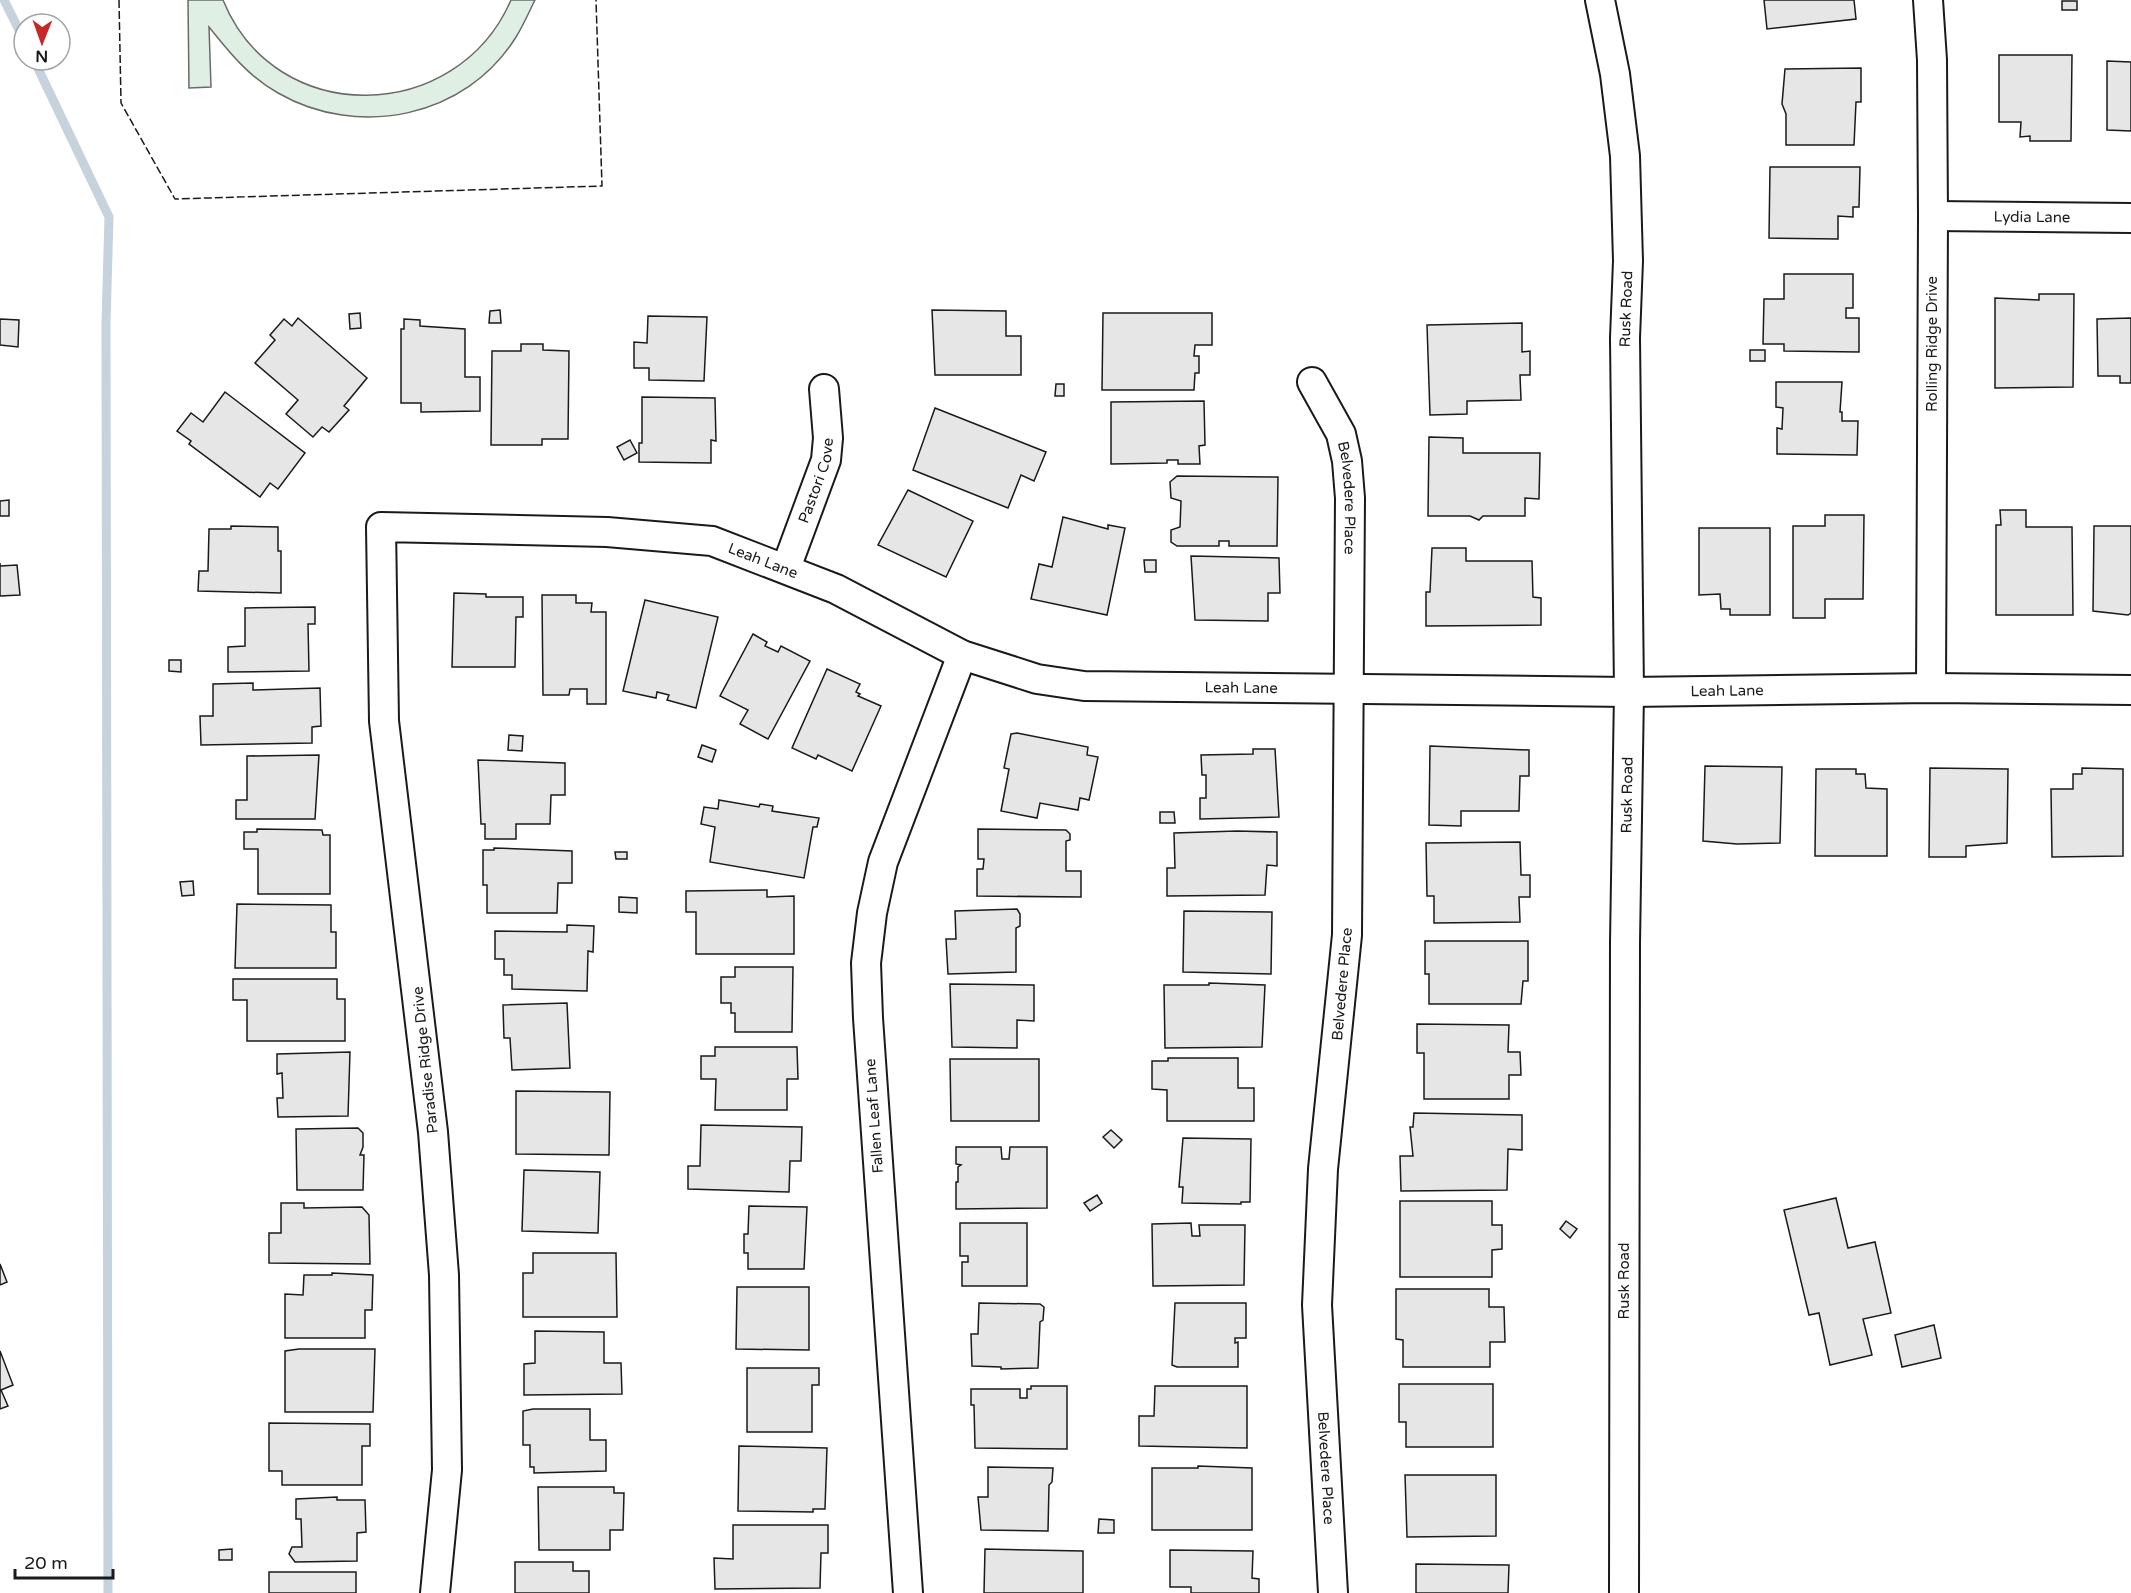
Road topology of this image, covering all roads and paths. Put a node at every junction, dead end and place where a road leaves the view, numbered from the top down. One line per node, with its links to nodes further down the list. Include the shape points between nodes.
1 (1600, 0): 13 (street, Rusk Road, via 1615,74 1625,156)
2 (1928, 0): 3 (street, Rolling Ridge Drive)
3 (1933, 216): 4 (street, Lydia Lane); 10 (street, Rolling Ridge Drive)
4 (2131, 218)
5 (1312, 382): 11 (street, Belvedere Place, via 1341,434 1347,461)
6 (824, 389): 8 (street, Pastori Cove, via 826,460)
7 (381, 527): 8 (street, Leah Lane, via 607,532 712,541); 14 (street, Paradise Ridge Drive, via 384,721 433,1132 444,1275 447,1470)
8 (786, 568): 9 (street, Leah Lane, via 836,589)
9 (962, 655): 11 (street, Leah Lane, via 1036,679 1084,686); 15 (street, Fallen Leaf Lane, via 883,862 866,963)
10 (1931, 688): 12 (street, Leah Lane); 13 (street, Leah Lane)
11 (1350, 690): 13 (street, Leah Lane); 16 (street, Belvedere Place, via 1347,935 1323,1169 1317,1305)
12 (2131, 690)
13 (1629, 692): 17 (street, Rusk Road)
14 (435, 1593)
15 (908, 1593)
16 (1333, 1593)
17 (1624, 1593)

